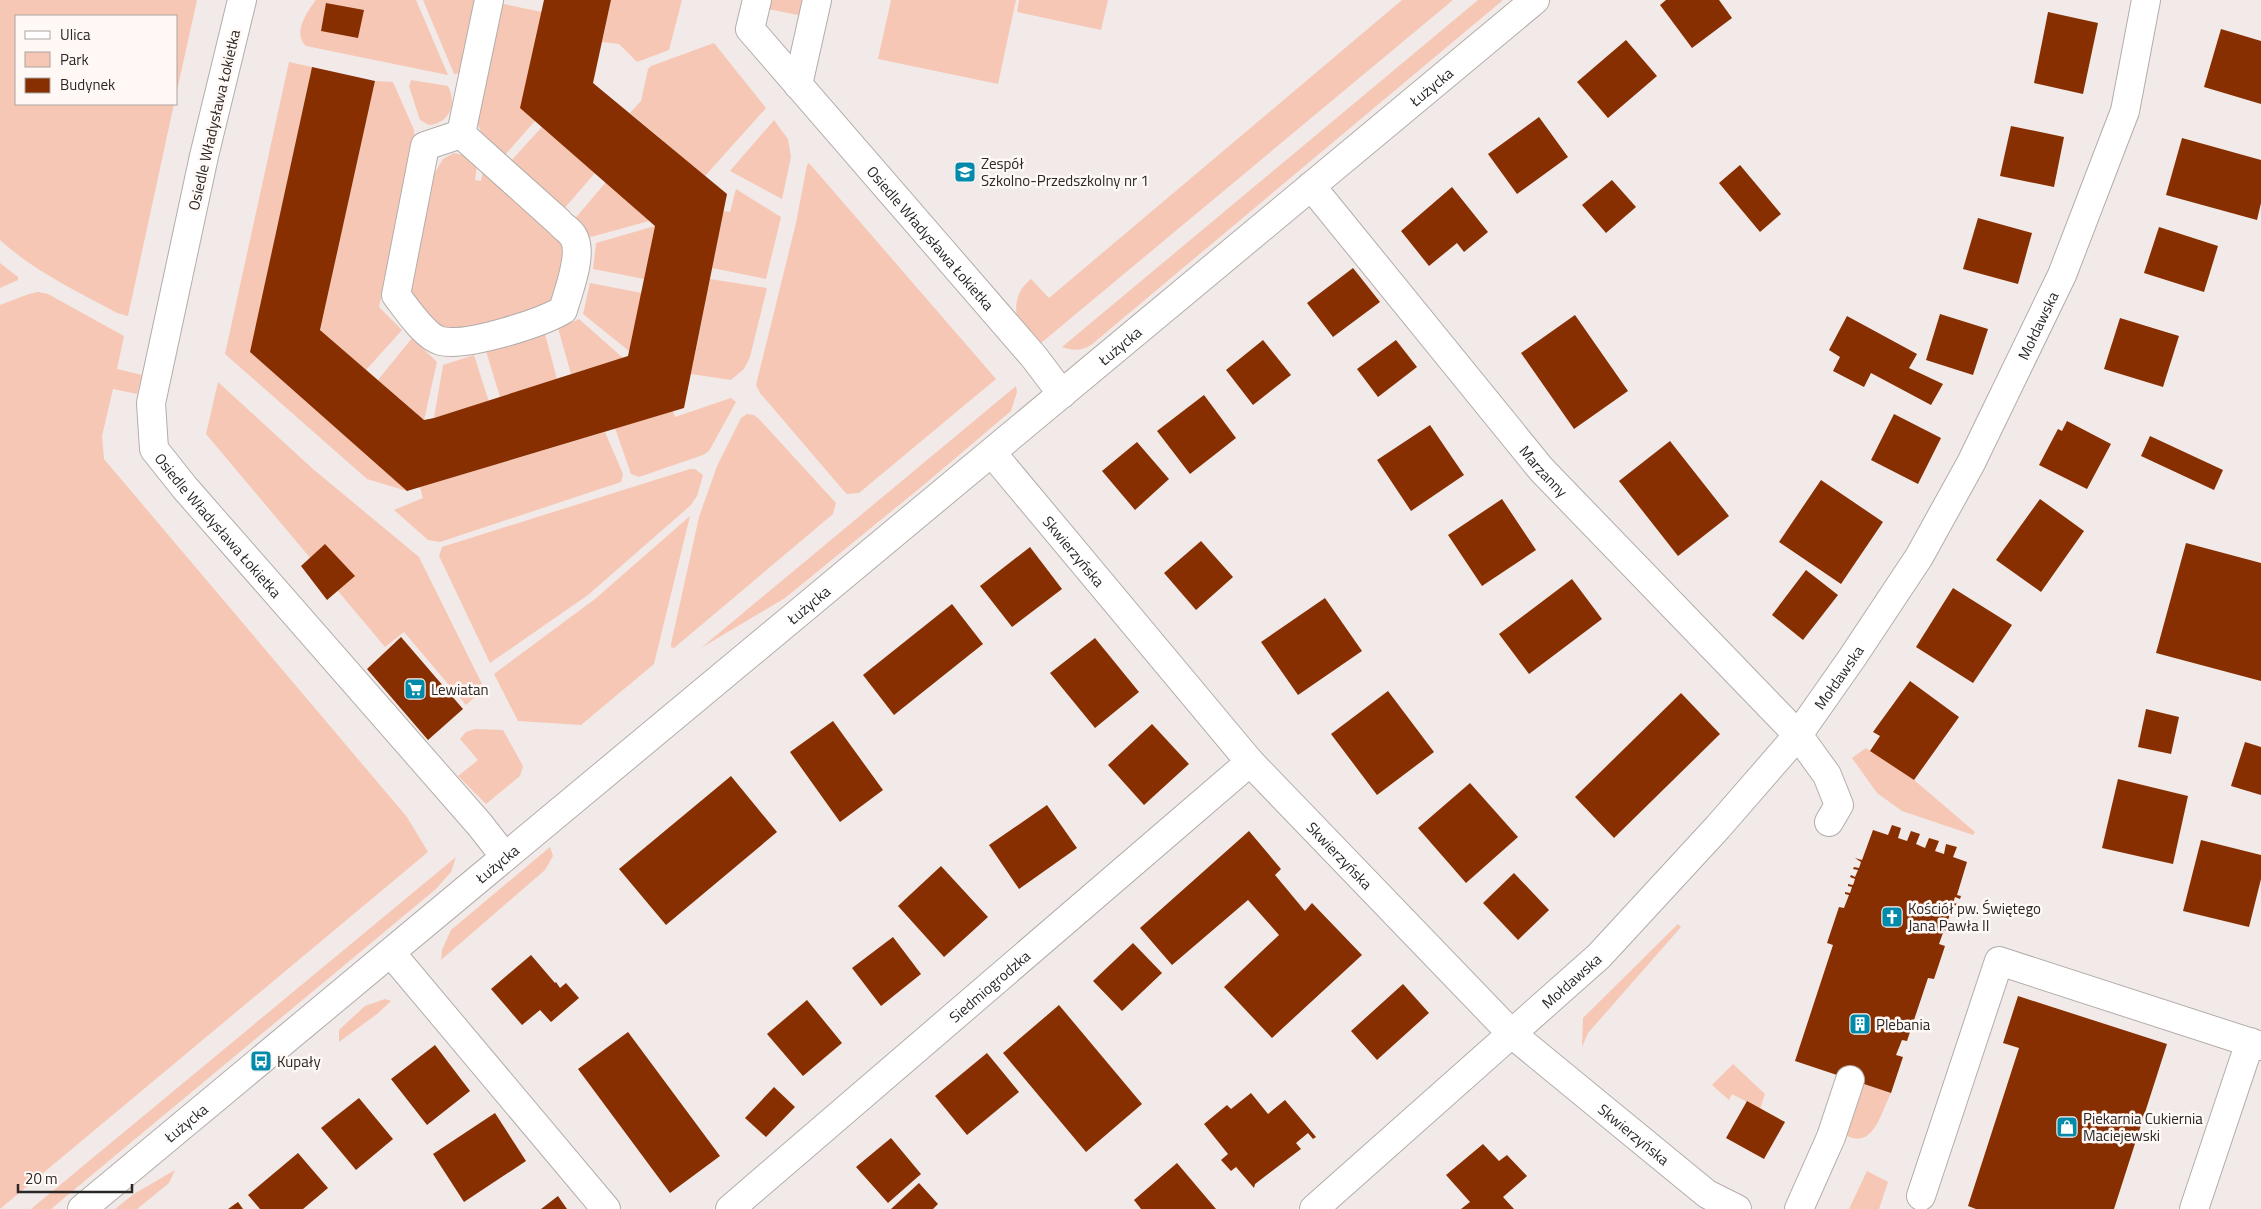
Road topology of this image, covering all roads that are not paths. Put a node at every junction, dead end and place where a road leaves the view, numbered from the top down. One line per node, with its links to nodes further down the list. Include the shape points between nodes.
1 (242, 0): 15 (street, Osiedle Władysława Łokietka, via 204,156 151,403 154,449)
2 (489, 0): 8 (street)
3 (757, 0): 7 (street, Osiedle Władysława Łokietka, via 750,29)
4 (817, 0): 7 (street)
5 (1535, 0): 9 (street, Łużycka)
6 (2146, 0): 12 (street, Mołdawska, via 2125,111 2062,275 1971,463 1919,557)
7 (798, 85): 10 (street, Osiedle Władysława Łokietka, via 1034,357)
8 (461, 134): 8 (street, via 425,146 396,295 418,324 440,341 477,339 548,318 563,310 574,274 577,250 574,237)
9 (1311, 186): 10 (street, Łużycka); 12 (street, Marzanny, via 1541,469)
10 (1062, 394): 11 (street, Łużycka)
11 (992, 453): 13 (street, Skwierzyńska); 15 (street, Łużycka)
12 (1798, 735): 14 (street, Marzanny, via 1827,775 1839,805); 17 (street, Mołdawska, via 1599,956)
13 (1250, 762): 17 (street, Skwierzyńska); 24 (street, Siedmiogrodzka)
14 (1829, 822)
15 (505, 857): 16 (street, Łużycka)
16 (391, 953): 22 (street, Łużycka); 23 (street)
17 (1512, 1034): 21 (street, Skwierzyńska); 25 (street, Mołdawska)
18 (2255, 1044): 20 (street, via 1999,961); 28 (street)
19 (1850, 1080): 27 (street, via 1832,1137)
20 (1921, 1196)
21 (1703, 1201): 26 (street, Skwierzyńska)
22 (82, 1209)
23 (606, 1209)
24 (730, 1209)
25 (1314, 1209)
26 (1737, 1209)
27 (1799, 1209)
28 (2194, 1209)

